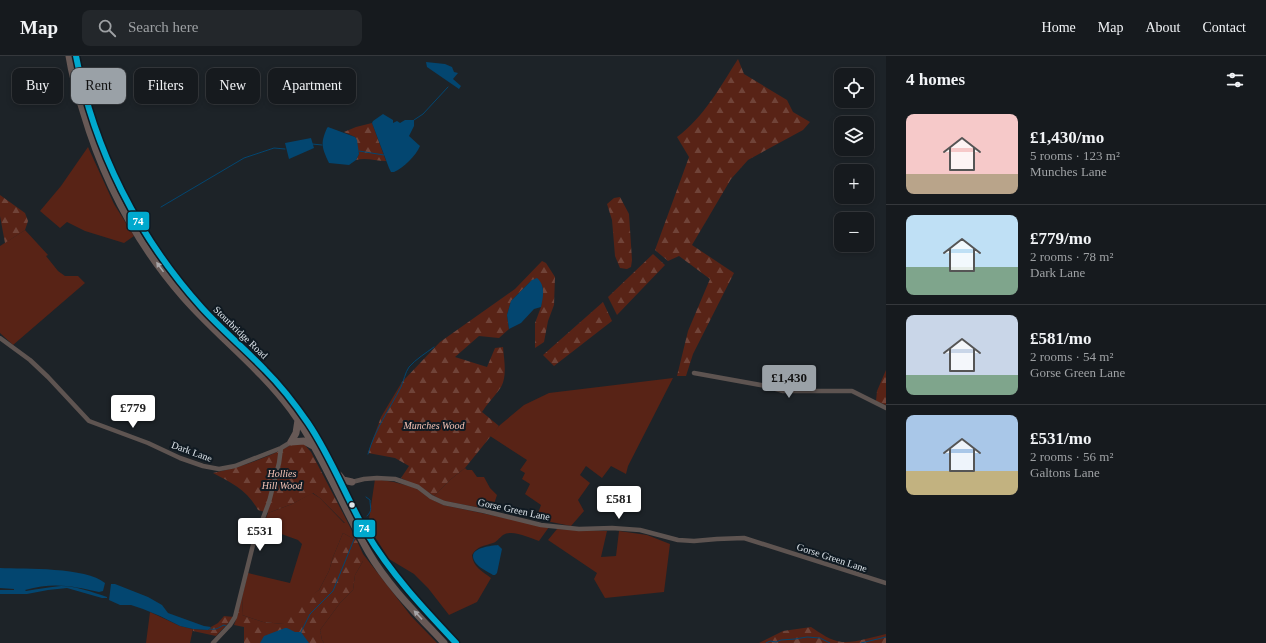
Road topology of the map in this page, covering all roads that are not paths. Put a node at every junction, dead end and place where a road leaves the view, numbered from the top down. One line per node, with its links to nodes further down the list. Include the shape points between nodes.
1 (69, 56): 6 (highway, Stourbridge Road, one-way to 1, via 277,392 183,297 162,272 137,234 102,168 78,96)
2 (76, 56): 10 (highway, Stourbridge Road, via 90,114 104,153 143,230 201,307 286,394 316,434)
3 (0, 338): 8 (street, Dark Lane, via 30,360 89,421 184,459 219,469 235,466)
4 (694, 373): 5 (street, via 783,391 852,391)
5 (886, 408)
6 (298, 420): 7 (highway, via 296,433); 9 (highway, Stourbridge Road)
7 (291, 442): 8 (street, Dark Lane); 9 (highway, via 304,441)
8 (281, 448): 14 (street, via 269,502 253,545 235,617)
9 (316, 449): 15 (highway, Stourbridge Road, one-way to 9, via 409,606 371,555)
10 (335, 471): 11 (highway, via 343,480); 12 (highway, Stourbridge Road)
11 (352, 482): 12 (highway); 13 (street, Gorse Green Lane, via 377,478 395,480 418,487 444,503 541,525 578,529 640,530 686,541 744,538)
12 (346, 496): 16 (highway, Stourbridge Road, via 388,566)
13 (886, 583)
14 (213, 643)
15 (444, 643)
16 (456, 643)

